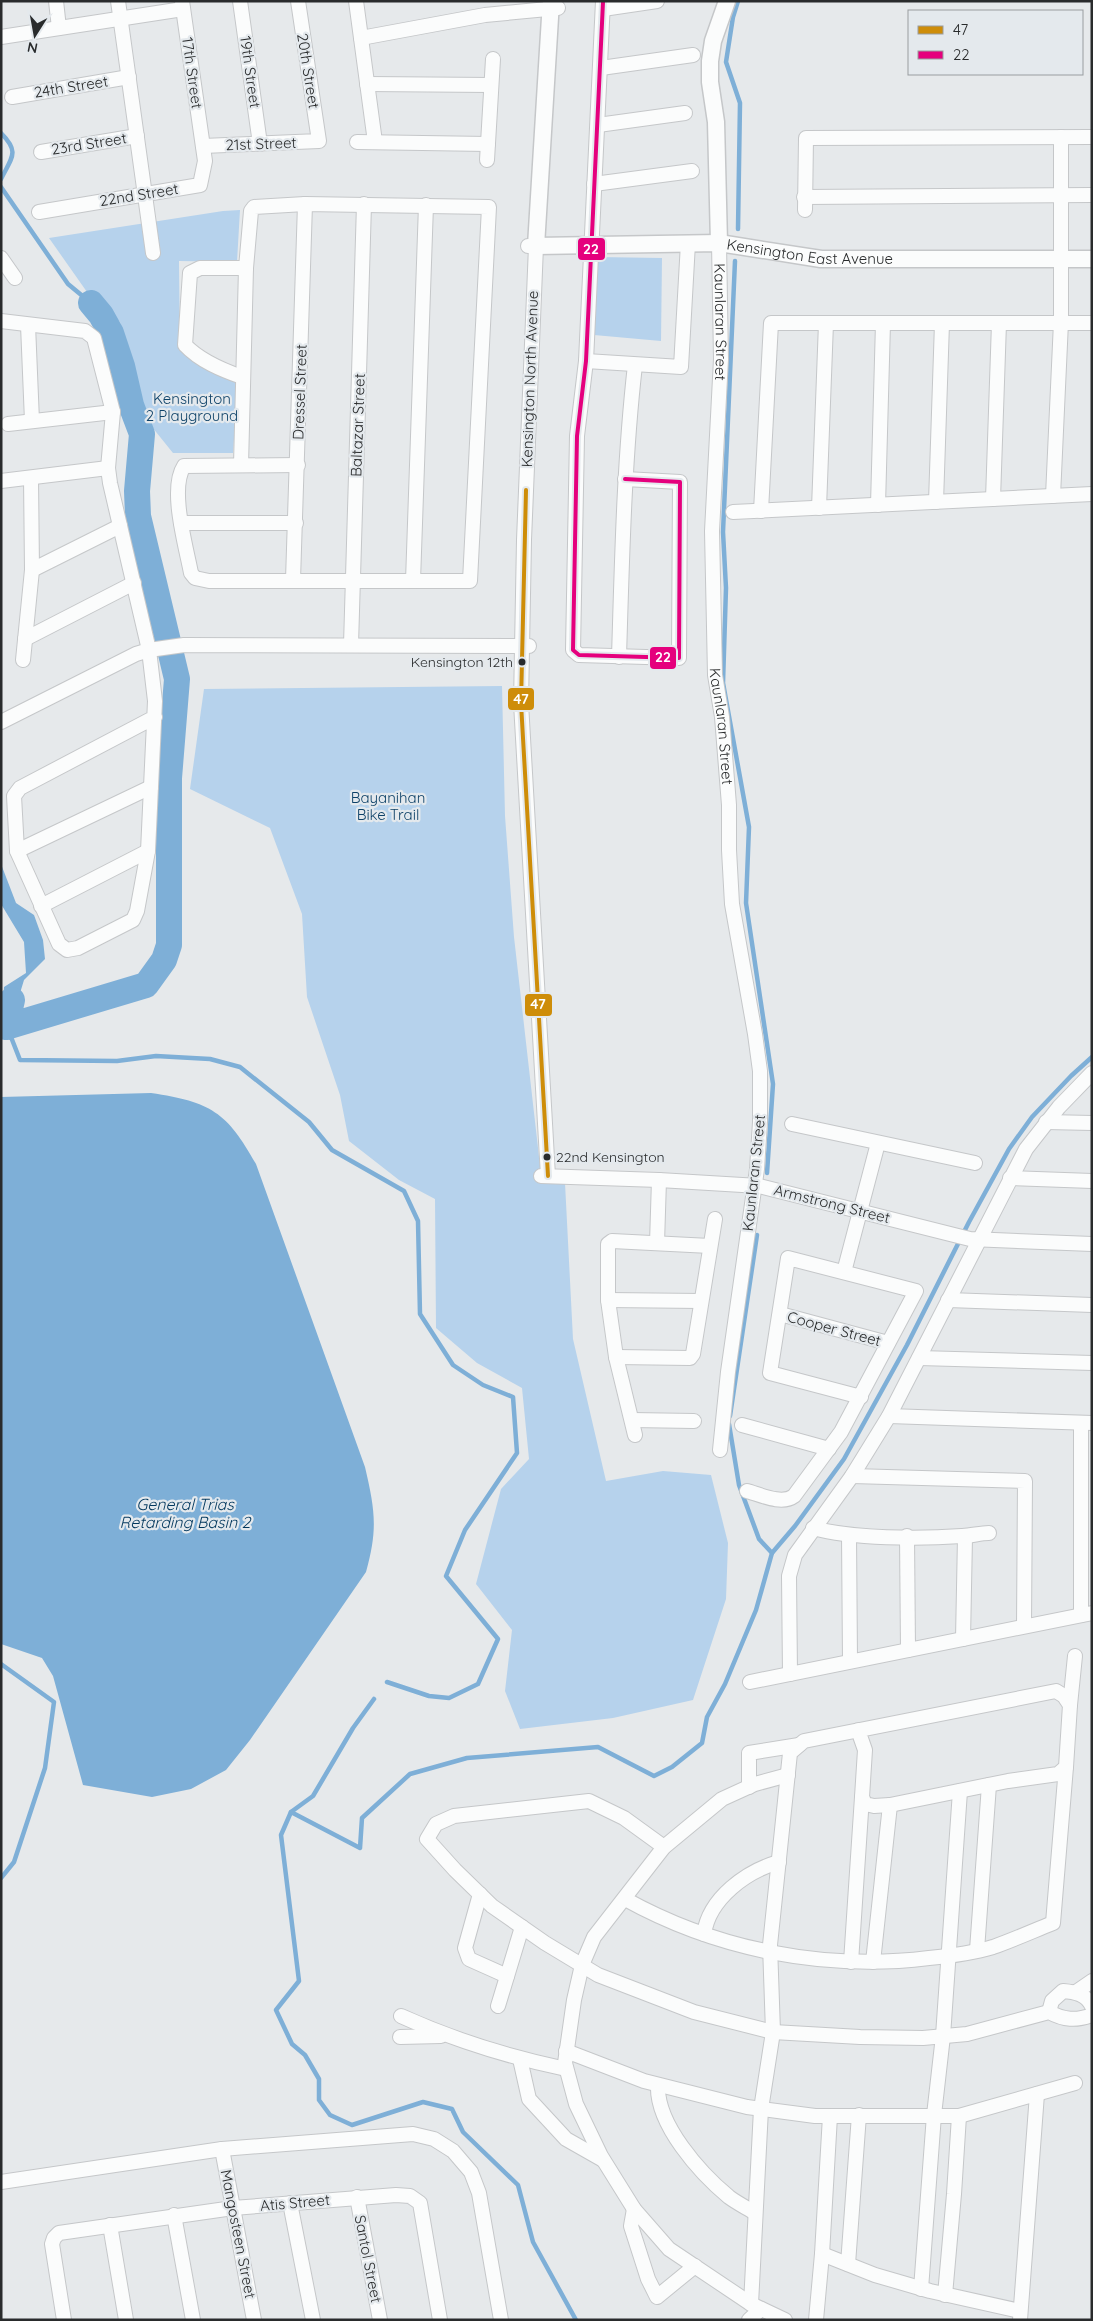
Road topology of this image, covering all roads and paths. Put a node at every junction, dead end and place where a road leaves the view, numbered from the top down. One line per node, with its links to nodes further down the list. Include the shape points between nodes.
1 (56, 1): 12 (street)
2 (118, 1): 11 (street)
3 (240, 1): 30 (street, 19th Street)
4 (298, 1): 27 (street, 20th Street)
5 (356, 1): 14 (street)
6 (657, 1): 9 (street)
7 (727, 1): 45 (street, Kaunlaran Street, via 713,41 710,82)
8 (182, 5): 11 (street); 32 (street, 17th Street)
9 (603, 5): 17 (street)
10 (553, 6): 14 (street); 46 (street, Kensington North Avenue)
11 (120, 18): 12 (street); 18 (street)
12 (59, 28): 13 (street)
13 (1, 37)
14 (361, 38): 19 (street)
15 (693, 54): 17 (street)
16 (493, 59): 20 (street)
17 (601, 68): 23 (street)
18 (129, 77): 21 (street, 24th Street); 24 (street)
19 (368, 84): 20 (street); 29 (street)
20 (491, 85): 31 (street)
21 (12, 97)
22 (685, 113): 23 (street)
23 (598, 125): 36 (street)
24 (137, 136): 33 (street, 23rd Street); 37 (street)
25 (1061, 138): 26 (street); 38 (street); 38 (street, via 806,138 805,203)
26 (1092, 138)
27 (319, 142): 30 (street, 21st Street)
28 (357, 142): 29 (street)
29 (375, 142): 31 (street)
30 (260, 144): 32 (street, 21st Street)
31 (488, 144): 34 (street)
32 (203, 146): 37 (street, 22nd Street, via 205,161 200,185)
33 (41, 152)
34 (486, 160)
35 (692, 171): 36 (street)
36 (594, 184): 47 (street)
37 (145, 193): 43 (street, 22nd Street); 48 (street)
38 (1061, 195): 39 (street); 50 (street)
39 (1092, 195)
40 (305, 204): 41 (street); 52 (street, via 254,207 251,210); 69 (street, Dressel Street)
41 (364, 204): 42 (street); 87 (street, Baltazar Street)
42 (426, 205): 88 (street); 88 (street, via 490,207 470,582)
43 (39, 212)
44 (688, 244): 45 (street, Kensington East Avenue); 47 (street, Kensington East Avenue); 63 (street, via 681,367)
45 (731, 244): 50 (street, Kensington East Avenue, via 821,259); 112 (street, Kaunlaran Street, via 712,531 715,674 729,797 734,920 760,1071 760,1122)
46 (532, 246): 47 (street, Kensington East Avenue); 92 (street, Kensington North Avenue)
47 (591, 246): 62 (street)
48 (153, 253)
49 (1, 258): 53 (street)
50 (1060, 259): 51 (street, Kensington East Avenue); 55 (street)
51 (1092, 259)
52 (246, 268): 64 (street); 64 (street, via 200,268 190,273 185,345 193,354)
53 (15, 278)
54 (1, 321): 61 (street)
55 (1061, 322): 56 (street); 60 (street); 75 (street)
56 (1092, 322)
57 (826, 323): 58 (street); 79 (street); 80 (street, via 771,323)
58 (883, 323): 59 (street); 78 (street)
59 (942, 323): 60 (street); 77 (street)
60 (999, 323): 76 (street)
61 (28, 324): 65 (street, via 91,334); 66 (street)
62 (586, 361): 63 (street); 94 (street, via 577,436 573,650 579,655)
63 (636, 366): 72 (street)
64 (242, 377): 68 (street)
65 (113, 412): 66 (street); 70 (street)
66 (32, 421): 67 (street)
67 (8, 424)
68 (241, 465): 69 (street); 82 (street, via 184,466 180,473 178,505)
69 (298, 465): 83 (street, Dressel Street)
70 (108, 468): 71 (street); 84 (street)
71 (31, 478): 73 (street); 85 (street)
72 (625, 478): 94 (street); 94 (street, via 680,482 679,658)
73 (1, 481)
74 (1092, 494): 75 (street)
75 (1053, 496): 76 (street)
76 (993, 499): 77 (street)
77 (936, 502): 78 (street)
78 (878, 505): 79 (street)
79 (820, 508): 80 (street)
80 (761, 511): 81 (street)
81 (733, 512)
82 (181, 523): 83 (street); 86 (street, via 191,573 195,578 209,581)
83 (296, 523): 86 (street, Dressel Street)
84 (120, 526): 85 (street); 89 (street)
85 (32, 570): 90 (street)
86 (293, 580): 87 (street)
87 (353, 581): 88 (street); 91 (street, Baltazar Street)
88 (413, 581)
89 (134, 583): 90 (street); 93 (street)
90 (25, 639): 95 (street)
91 (351, 645): 92 (street); 93 (street, via 184,645)
92 (525, 646): 108 (street, Kensington North Avenue, via 521,713)
93 (152, 650): 96 (street); 97 (street, via 136,654)
94 (619, 657)
95 (23, 660)
96 (155, 718): 98 (street); 99 (street, via 20,788 14,796)
97 (1, 722)
98 (151, 787): 99 (street); 100 (street)
99 (17, 851): 101 (street)
100 (148, 851): 101 (street); 101 (street, via 137,911 133,920 126,924 68,950 59,944)
101 (41, 906)
102 (1092, 1072): 103 (street)
103 (1046, 1122): 104 (street); 109 (street)
104 (1092, 1123)
105 (792, 1124): 106 (street)
106 (878, 1142): 107 (street); 113 (street)
107 (976, 1163)
108 (544, 1176): 110 (street, Armstrong Street)
109 (1010, 1178): 111 (street); 115 (street)
110 (659, 1180): 112 (street, Armstrong Street); 116 (street)
111 (1092, 1181)
112 (754, 1186): 113 (street, Armstrong Street); 137 (street, Kaunlaran Street)
113 (860, 1211): 115 (street, Armstrong Street); 119 (street)
114 (715, 1219): 118 (street)
115 (974, 1239): 117 (street, Armstrong Street); 121 (street)
116 (656, 1244): 118 (street); 120 (street, via 612,1241 608,1244)
117 (1092, 1244)
118 (710, 1246): 122 (street)
119 (844, 1272): 124 (street, via 788,1258); 125 (street, via 916,1291)
120 (608, 1300): 122 (street); 126 (street)
121 (948, 1300): 123 (street); 127 (street)
122 (701, 1301): 126 (street, via 690,1358)
123 (1092, 1305)
124 (780, 1314): 125 (street, Cooper Street); 129 (street, via 770,1373)
125 (888, 1344): 129 (street)
126 (616, 1357): 131 (street)
127 (918, 1358): 128 (street); 130 (street)
128 (1092, 1363)
129 (861, 1396): 136 (street)
130 (889, 1416): 133 (street); 138 (street)
131 (632, 1420): 132 (street); 135 (street)
132 (694, 1421)
133 (1086, 1423): 145 (street)
134 (742, 1425): 136 (street)
135 (635, 1435)
136 (829, 1449): 139 (street, via 789,1500)
137 (720, 1450)
138 (852, 1476): 140 (street); 146 (street, via 1025,1481)
139 (747, 1491)
140 (813, 1528): 142 (street); 151 (street, via 795,1555 789,1576)
141 (989, 1533): 144 (street)
142 (849, 1535): 143 (street); 150 (street)
143 (907, 1536): 144 (street); 148 (street)
144 (965, 1536): 147 (street)
145 (1086, 1614): 146 (street)
146 (1024, 1626): 147 (street)
147 (964, 1638): 148 (street)
148 (908, 1650): 150 (street)
149 (1075, 1656): 153 (street)
150 (850, 1662): 151 (street)
151 (790, 1674): 152 (street)
152 (750, 1682)
153 (1070, 1705): 154 (street, via 1056,1691); 156 (street)
154 (858, 1730): 155 (street); 161 (street, via 865,1750)
155 (800, 1744): 157 (street, via 790,1752); 159 (street, via 749,1752)
156 (1066, 1767): 158 (street, via 1058,1774); 169 (street, via 1053,1923)
157 (788, 1776): 159 (street); 164 (street)
158 (989, 1785): 160 (street); 169 (street)
159 (749, 1787): 163 (street, via 722,1799)
160 (960, 1791): 162 (street); 171 (street)
161 (862, 1797): 162 (street, via 865,1804); 172 (street)
162 (890, 1805): 173 (street)
163 (664, 1847): 165 (street, via 624,1818 589,1802 454,1816 436,1824 427,1839); 166 (street)
164 (779, 1862): 168 (street, via 761,1867 721,1898 708,1917); 170 (street)
165 (480, 1894): 167 (street); 175 (street, via 465,1948 469,1959)
166 (625, 1899): 168 (street, via 653,1915); 174 (street, via 594,1937)
167 (522, 1927): 174 (street); 175 (street)
168 (704, 1934): 170 (street)
169 (977, 1950): 171 (street)
170 (770, 1953): 172 (street); 183 (street)
171 (948, 1956): 173 (street); 185 (street)
172 (851, 1962): 173 (street)
173 (872, 1962)
174 (582, 1965): 183 (street, via 598,1975 694,2012); 187 (street)
175 (508, 1976): 178 (street)
176 (1092, 1981): 177 (street)
177 (1076, 1992): 179 (street); 180 (street, via 1063,1991 1052,2000)
178 (498, 2006)
179 (1092, 2006)
180 (1049, 2012): 181 (street, via 1061,2019); 185 (street, via 967,2034)
181 (1092, 2015)
182 (401, 2016): 184 (street)
183 (773, 2032): 185 (street, via 860,2037); 193 (street)
184 (449, 2036): 186 (street); 188 (street)
185 (943, 2036): 195 (street)
186 (400, 2037)
187 (566, 2051): 189 (street); 191 (street)
188 (520, 2059): 189 (street); 199 (street, via 529,2099 566,2139)
189 (566, 2068): 199 (street, via 576,2104)
190 (1075, 2083): 192 (street)
191 (658, 2085): 193 (street); 205 (street, via 658,2097 670,2126 696,2166 730,2198)
192 (1037, 2094): 197 (street); 214 (street)
193 (761, 2109): 196 (street); 205 (street)
194 (859, 2115): 195 (street); 196 (street); 209 (street)
195 (934, 2115): 197 (street); 211 (street)
196 (830, 2116): 208 (street)
197 (959, 2116): 212 (street)
198 (222, 2149): 200 (street); 203 (street, Mangosteen Street); 222 (street, via 413,2134 434,2139 453,2151 471,2172 479,2193)
199 (603, 2160): 204 (street)
200 (1, 2182)
201 (356, 2198): 202 (street, Atis Street); 220 (street, Santol Street); 221 (street, Atis Street, via 396,2194 410,2196 420,2203)
202 (290, 2203): 203 (street, Atis Street); 219 (street)
203 (233, 2208): 206 (street, Atis Street); 218 (street, Mangosteen Street)
204 (634, 2209): 210 (street, via 669,2249); 210 (street, via 630,2226 657,2297)
205 (756, 2213): 213 (street)
206 (174, 2215): 207 (street, Atis Street); 217 (street)
207 (110, 2225): 215 (street, Atis Street, via 66,2231 54,2238 53,2253); 216 (street)
208 (822, 2254): 209 (street); 225 (street)
209 (848, 2264): 211 (street)
210 (694, 2266): 213 (street)
211 (921, 2289): 212 (street)
212 (944, 2294): 214 (street)
213 (756, 2306): 223 (street); 224 (street)
214 (1020, 2315)
215 (64, 2320)
216 (126, 2320)
217 (193, 2320)
218 (254, 2320)
219 (313, 2320)
220 (380, 2320)
221 (440, 2320)
222 (501, 2320)
223 (749, 2320)
224 (784, 2320)
225 (816, 2320)

